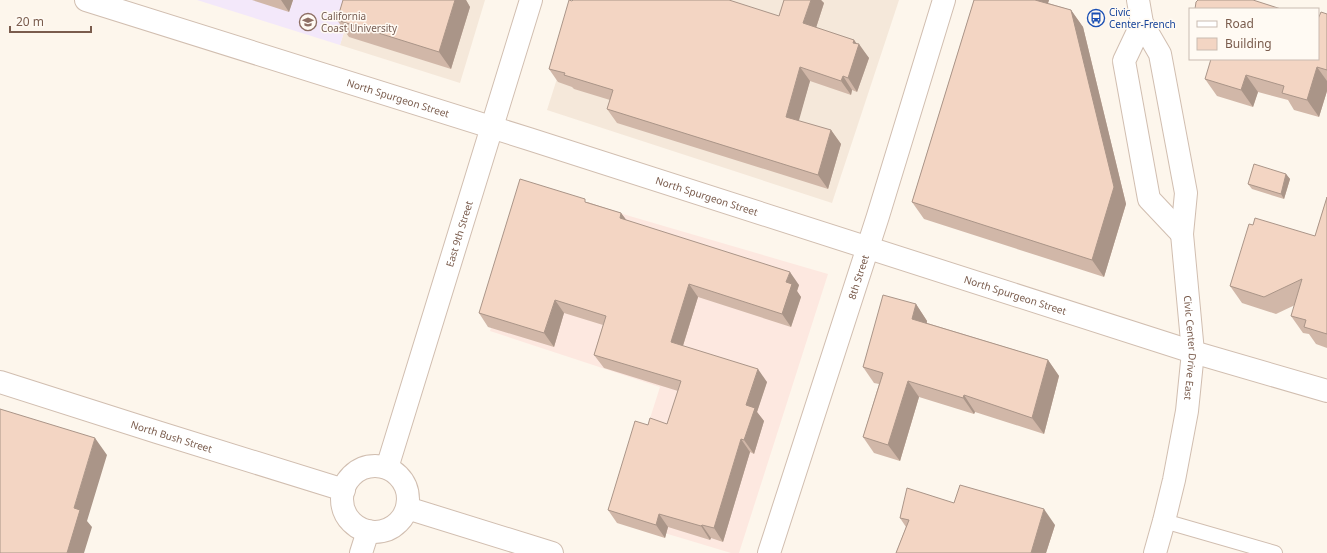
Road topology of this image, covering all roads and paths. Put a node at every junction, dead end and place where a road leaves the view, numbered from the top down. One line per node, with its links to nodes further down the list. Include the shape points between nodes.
1 (86, 0): 6 (street, North Spurgeon Street)
2 (531, 0): 6 (street, East 9th Street)
3 (944, 0): 8 (street, 8th Street)
4 (1138, 0): 5 (street, Civic Center Drive East)
5 (1142, 23): 7 (street, Civic Center Drive East, via 1160,54 1186,193); 7 (street, via 1124,61 1149,199)
6 (492, 127): 8 (street, North Spurgeon Street); 12 (street, East 9th Street)
7 (1182, 234): 9 (street, Civic Center Drive East)
8 (867, 248): 9 (street, North Spurgeon Street); 19 (street, 8th Street)
9 (1193, 352): 11 (street, North Spurgeon Street); 15 (street, Civic Center Drive East, via 1187,412)
10 (0, 382): 13 (street, North Bush Street)
11 (1327, 391)
12 (387, 468): 13 (street, via 365,467 348,480); 14 (street, via 395,472 406,488)
13 (344, 490): 16 (street, via 342,500 350,520)
14 (407, 508): 16 (street, via 403,517 388,529); 18 (street)
15 (1164, 521): 20 (street, Civic Center Drive East); 21 (lane)
16 (368, 531): 17 (street)
17 (362, 553)
18 (552, 553)
19 (769, 553)
20 (1154, 553)
21 (1275, 553)

